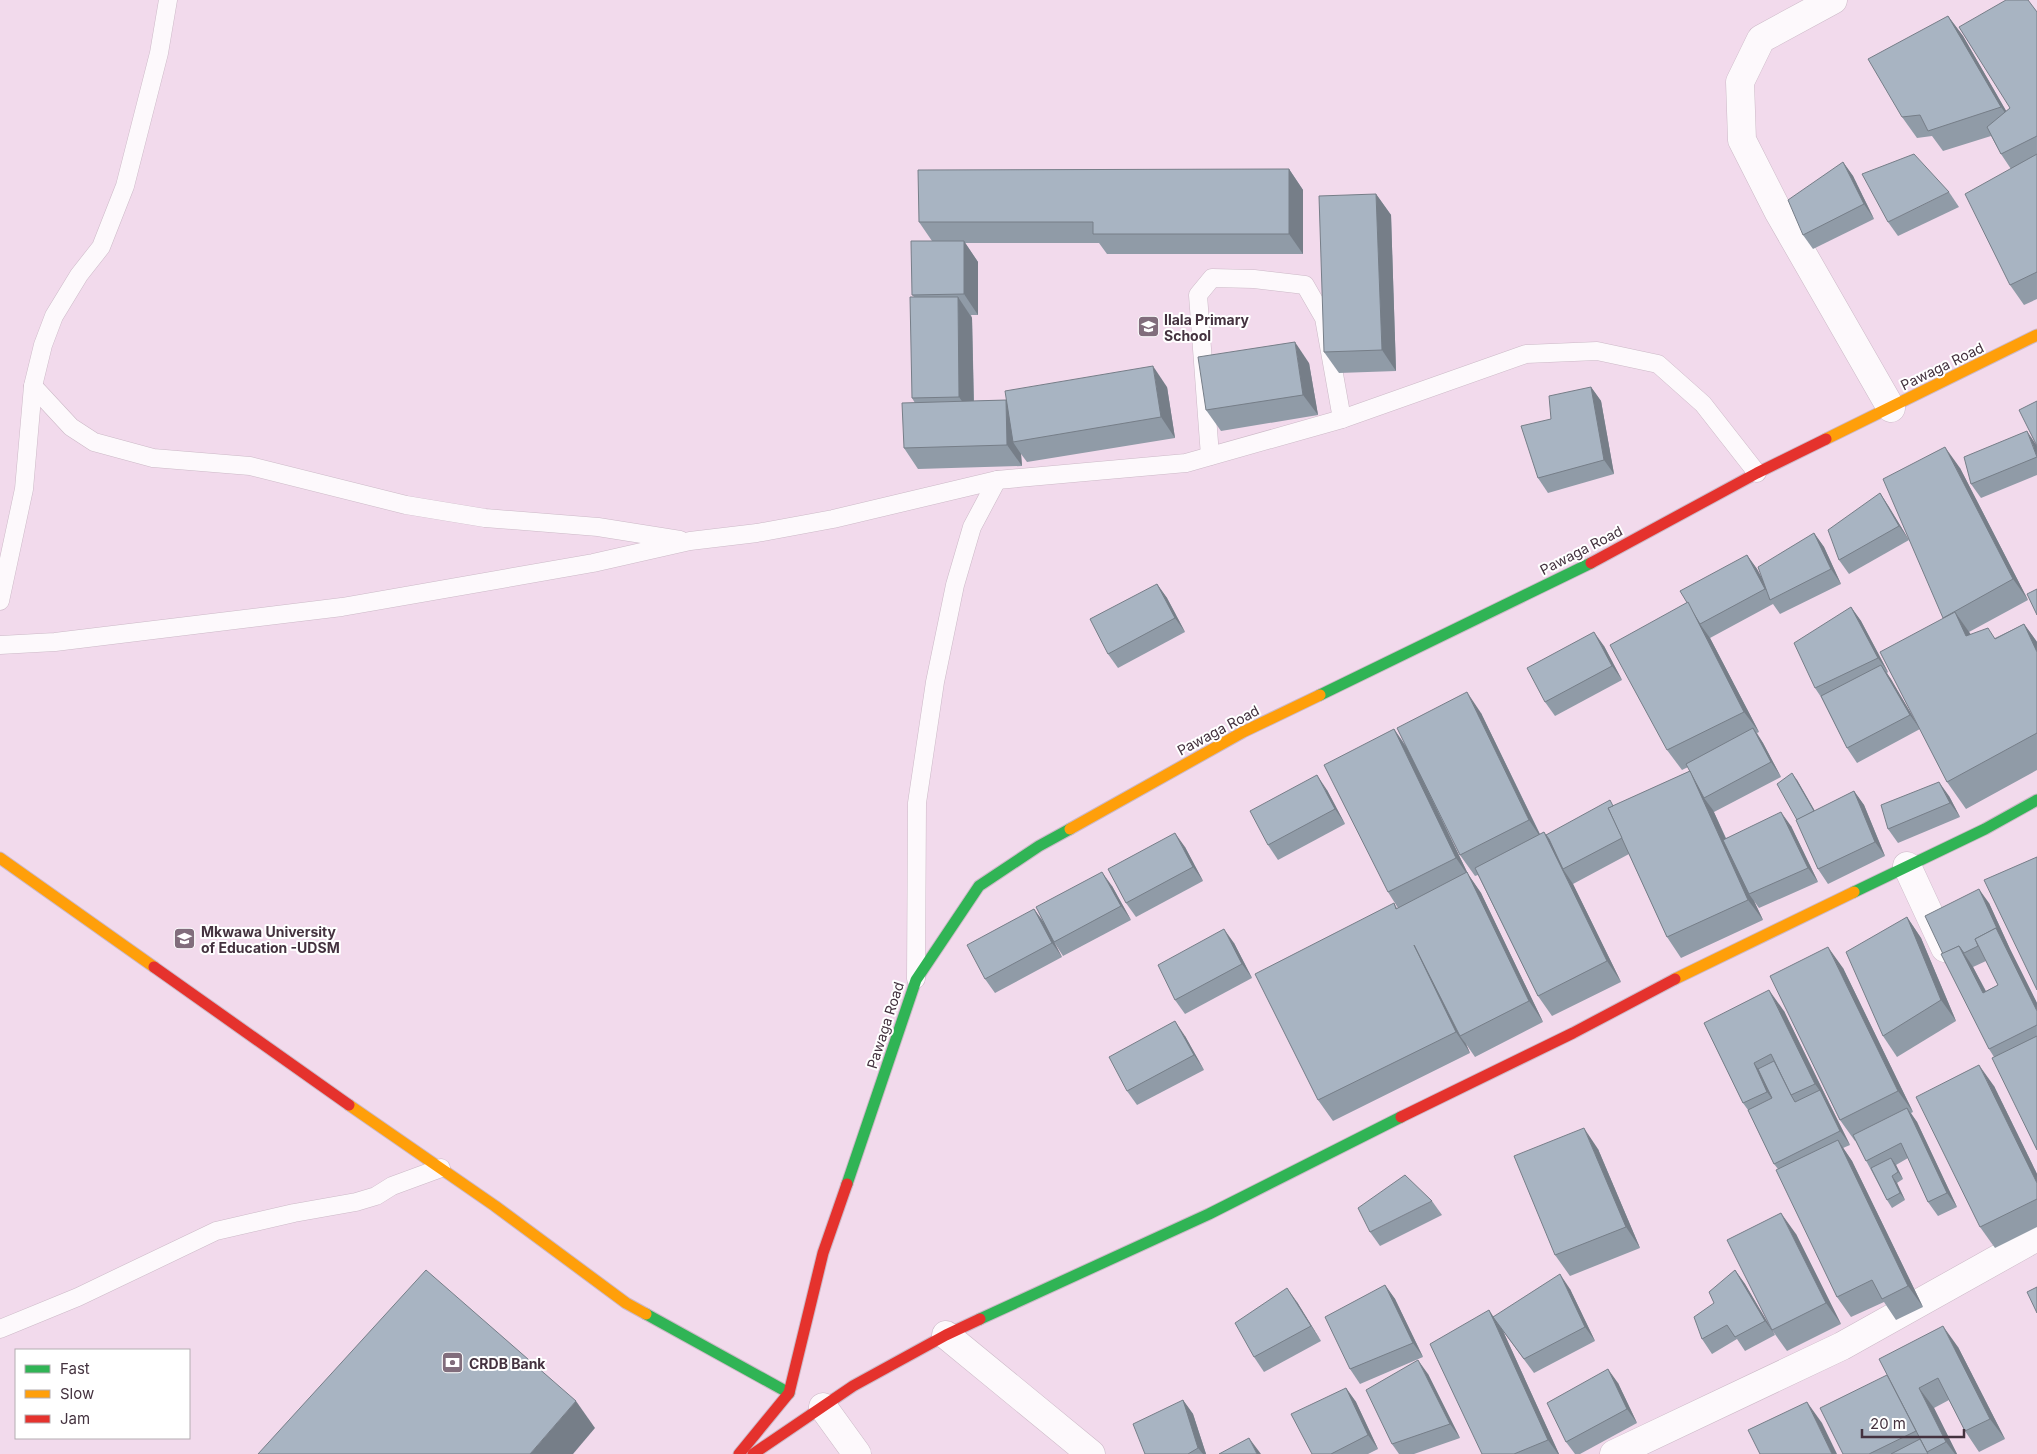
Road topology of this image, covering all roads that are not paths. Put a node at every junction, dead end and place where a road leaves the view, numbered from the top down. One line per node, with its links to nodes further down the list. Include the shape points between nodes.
1 (168, 0): 4 (lane, via 159,54 125,186 101,247 54,316)
2 (1833, 0): 5 (street, via 1762,39 1740,82 1742,140 1778,211)
3 (2037, 335): 5 (street, Pawaga Road)
4 (33, 386): 10 (lane, via 71,427 94,442 153,458 250,466 406,505 485,518 598,528); 11 (lane, via 24,489)
5 (1891, 408): 8 (street, Pawaga Road)
6 (1342, 418): 7 (lane); 7 (lane, via 1324,318 1305,285 1212,278 1198,294); 8 (lane, via 1526,354 1597,351 1658,364 1703,404)
7 (1210, 456): 9 (lane, via 1186,463)
8 (1757, 473): 17 (street, Pawaga Road, via 1603,557 1243,732 1039,846 979,886)
9 (997, 480): 10 (lane, via 833,519); 17 (lane, via 972,527 955,586 935,682 917,803)
10 (690, 541): 12 (lane, via 593,563 342,608 64,642)
11 (0, 601)
12 (0, 645)
13 (2037, 800): 15 (street)
14 (0, 858): 18 (street)
15 (1907, 866): 16 (street); 21 (street, via 1209,1214)
16 (1954, 966)
17 (916, 980): 22 (street, Pawaga Road, via 822,1253)
18 (441, 1168): 20 (lane, via 356,1202 216,1231 78,1297); 22 (street, via 626,1303)
19 (2037, 1237): 28 (street, via 1842,1346)
20 (0, 1329)
21 (946, 1336): 23 (street, via 853,1386); 27 (street)
22 (789, 1393): 24 (street, Pawaga Road)
23 (823, 1407): 25 (street); 26 (street)
24 (739, 1454)
25 (753, 1454)
26 (857, 1454)
27 (1091, 1454)
28 (1614, 1454)

